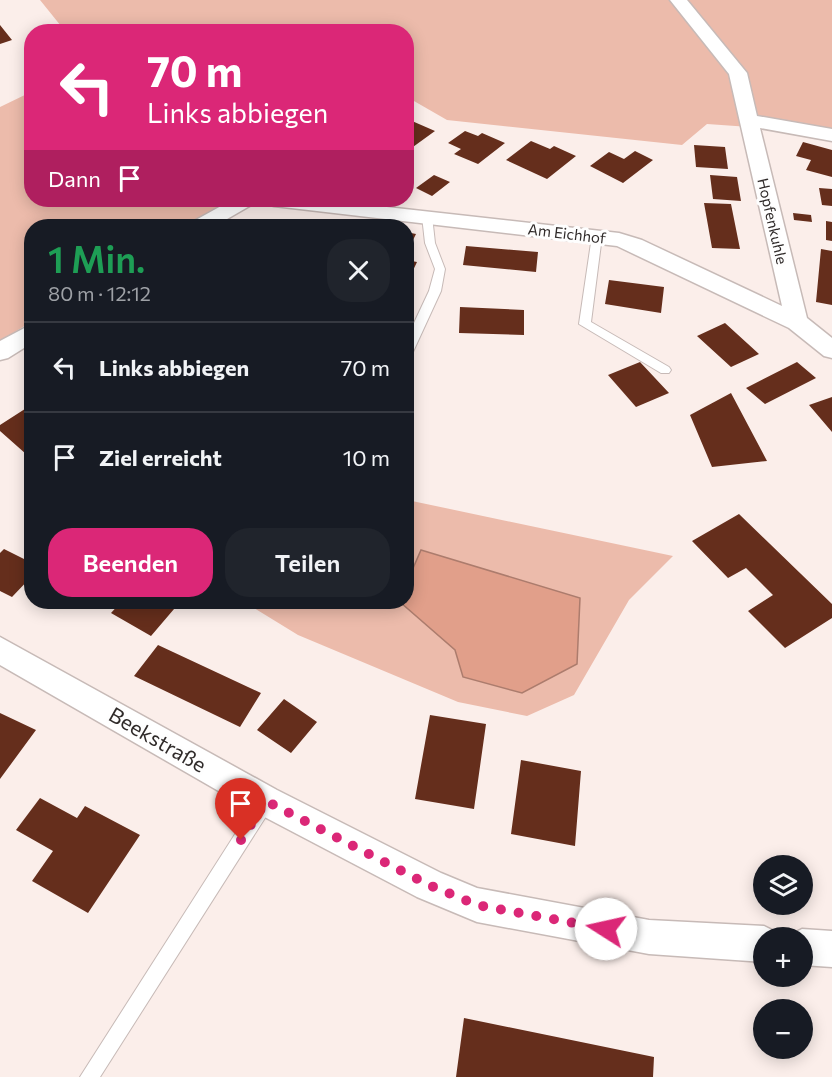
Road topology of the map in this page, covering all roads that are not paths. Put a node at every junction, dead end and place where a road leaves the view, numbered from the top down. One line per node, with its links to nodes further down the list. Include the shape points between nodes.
1 (678, 0): 2 (street, Hopfenkuhle, via 738,73)
2 (749, 120): 3 (street); 9 (street, Hopfenkuhle)
3 (832, 135)
4 (341, 207): 6 (street, Am Eichhof)
5 (233, 208): 7 (street)
6 (427, 216): 8 (street, Am Eichhof); 10 (lane, via 428,237 440,269 435,291)
7 (214, 219)
8 (597, 236): 9 (street, Am Eichhof, via 635,245); 14 (lane, via 585,324)
9 (797, 322): 12 (street, Am Eichhof)
10 (414, 337)
11 (24, 338): 13 (street)
12 (832, 350)
13 (0, 352)
14 (665, 369)
15 (0, 650): 16 (street, Beekstraße)
16 (266, 801): 17 (street, Beekstraße, via 429,885 477,905 649,937); 20 (lane)
17 (753, 943)
18 (813, 948): 19 (street)
19 (832, 949)
20 (88, 1077)

